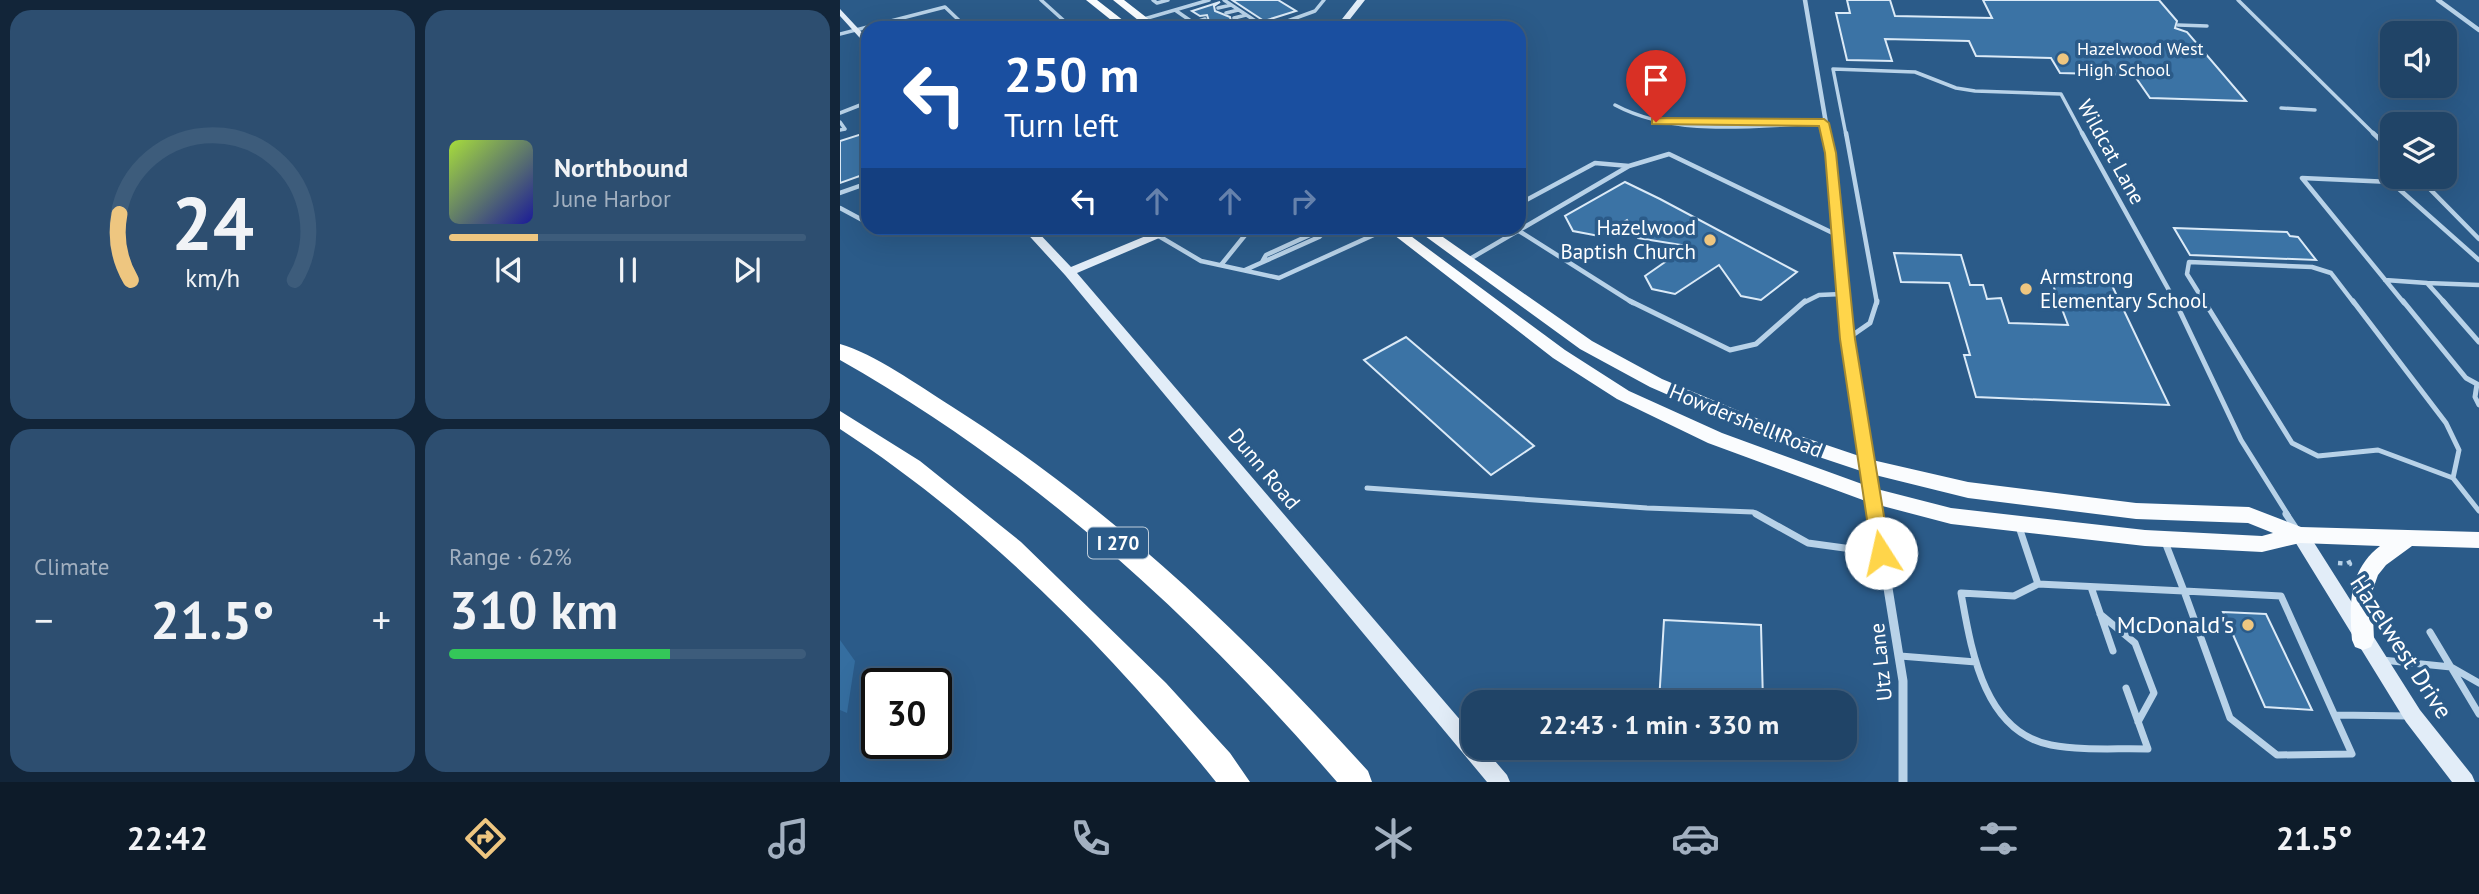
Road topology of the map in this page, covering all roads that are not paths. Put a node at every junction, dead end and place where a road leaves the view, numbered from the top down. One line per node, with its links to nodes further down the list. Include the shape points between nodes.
1 (939, 0): 15 (lane)
2 (1041, 0): 31 (lane)
3 (1091, 0): 32 (main road)
4 (1118, 0): 25 (main road)
5 (1153, 0): 6 (lane)
6 (1168, 0)
7 (1209, 0): 17 (lane)
8 (1224, 0): 14 (lane)
9 (1324, 0): 27 (lane, via 1315,11)
10 (1361, 0): 38 (street)
11 (1805, 0): 52 (street, Utz Lane)
12 (2238, 0): 54 (lane)
13 (2438, 0): 43 (street)
14 (1231, 5): 16 (lane); 18 (lane)
15 (945, 7): 29 (lane); 30 (lane)
16 (1218, 8)
17 (1175, 10): 23 (lane); 25 (lane)
18 (1238, 10): 20 (lane); 22 (lane)
19 (840, 11): 42 (street)
20 (1226, 13)
21 (1197, 14): 23 (lane)
22 (1246, 15): 24 (lane); 28 (lane)
23 (1186, 18): 34 (lane)
24 (1234, 18)
25 (1144, 19): 33 (main road)
26 (1205, 19): 35 (lane)
27 (1296, 19): 37 (lane)
28 (1254, 20): 36 (lane)
29 (891, 21)
30 (960, 21)
31 (1064, 21)
32 (1119, 21)
33 (1146, 21)
34 (1190, 21)
35 (1199, 21)
36 (1250, 21)
37 (1290, 21)
38 (1344, 21)
39 (2178, 25): 40 (lane)
40 (2207, 26)
41 (861, 29): 42 (lane)
42 (856, 30): 44 (lane); 45 (street)
43 (2479, 30)
44 (840, 34)
45 (861, 36)
46 (861, 105): 50 (lane)
47 (1615, 105): 52 (lane, via 1624,112 1671,123)
48 (2281, 108): 49 (lane)
49 (2315, 110)
50 (840, 113)
51 (840, 122): 53 (lane, via 845,128)
52 (1824, 123): 73 (street, Utz Lane)
53 (840, 130)
54 (2380, 139)
55 (1629, 166): 59 (lane, via 1595,163); 62 (lane); 73 (lane, via 1675,155)
56 (861, 186): 58 (lane)
57 (2430, 189): 74 (lane)
58 (840, 193)
59 (1526, 200)
60 (840, 208): 61 (lane)
61 (861, 219)
62 (1526, 227)
63 (1035, 235): 80 (street, Dunn Road)
64 (1157, 235): 78 (lane, via 1201,261); 80 (street)
65 (1246, 235): 78 (lane)
66 (1310, 235): 77 (lane, via 1266,255)
67 (1321, 235): 77 (lane)
68 (1375, 235): 79 (lane, via 1279,278)
69 (1400, 235): 94 (main road, Howdershell Road, via 1559,354 1623,395 1715,438)
70 (1430, 235): 76 (main road, Howdershell Road)
71 (1512, 235): 76 (lane)
72 (1525, 235): 84 (lane, via 1636,305 1730,350 1744,351 1756,345 1808,300)
73 (1837, 235): 84 (street, Utz Lane)
74 (2479, 239)
75 (2479, 260): 81 (lane, via 2391,181 2302,178)
76 (1465, 261): 91 (main road, Howdershell Road, via 1586,345 1656,383 1779,436)
77 (1262, 262): 79 (lane)
78 (1221, 265): 79 (lane)
79 (1245, 270)
80 (1069, 272): 121 (street, Dunn Road)
81 (2382, 277): 82 (lane); 88 (lane, via 2466,378)
82 (2427, 283): 83 (lane); 86 (lane)
83 (2479, 285)
84 (1842, 294): 85 (street, Utz Lane)
85 (1847, 339): 91 (street, Utz Lane); 97 (lane, Wildcat Lane, via 1861,334 1871,323 1878,296 1833,69 1915,72 1975,91 2062,94 2189,327 2241,440)
86 (2479, 342)
87 (840, 351): 120 (highway, I 270, via 978,434 1113,538 1256,673)
88 (2478, 383): 89 (lane)
89 (2479, 405)
90 (840, 419): 119 (highway, via 940,489 1027,562 1173,709)
91 (1867, 466): 94 (street, Utz Lane); 97 (main road, Howdershell Road, via 1968,490 2060,503 2249,515)
92 (2452, 478): 92 (lane, via 2459,450 2446,423 2332,274 2312,267 2189,262 2187,274 2292,443 2318,456 2378,450); 95 (lane)
93 (1367, 488): 101 (lane, via 1647,509 1753,512 1808,543)
94 (1871, 495): 96 (main road, Howdershell Road, via 1951,516); 101 (street, Utz Lane)
95 (2479, 511)
96 (2018, 525): 99 (main road, Howdershell Road); 102 (lane)
97 (2300, 535): 98 (main road, Howdershell Road); 99 (main road, Howdershell Road, via 2262,544); 107 (street, Hazelwest Drive)
98 (2410, 537): 100 (main road, Howdershell Road); 107 (main road, via 2387,550 2362,580)
99 (2164, 540): 104 (lane)
100 (2479, 540)
101 (1881, 553): 109 (street, Utz Lane)
102 (2038, 584): 103 (lane); 111 (lane, via 2014,596 1961,593)
103 (2091, 587): 104 (lane); 105 (lane)
104 (2184, 592): 116 (lane, via 2281,596); 116 (lane, via 2230,718 2277,755 2352,754)
105 (2100, 614): 108 (lane); 118 (lane, via 2134,643 2154,693)
106 (2430, 632): 112 (lane)
107 (2363, 640): 110 (street, Hazelwest Drive)
108 (2113, 651)
109 (1900, 656): 111 (lane); 122 (street, Utz Lane)
110 (2376, 660): 112 (lane); 117 (street, Hazelwest Drive)
111 (1976, 663): 118 (lane, via 1991,704 2035,740 2053,746 2148,749)
112 (2451, 667): 113 (lane); 115 (lane)
113 (2479, 683)
114 (2126, 688): 118 (lane)
115 (2479, 714)
116 (2335, 715): 117 (lane)
117 (2413, 716): 123 (street, Hazelwest Drive)
118 (2138, 722)
119 (1235, 782)
120 (1357, 782)
121 (1500, 782)
122 (1903, 782)
123 (2465, 782)

